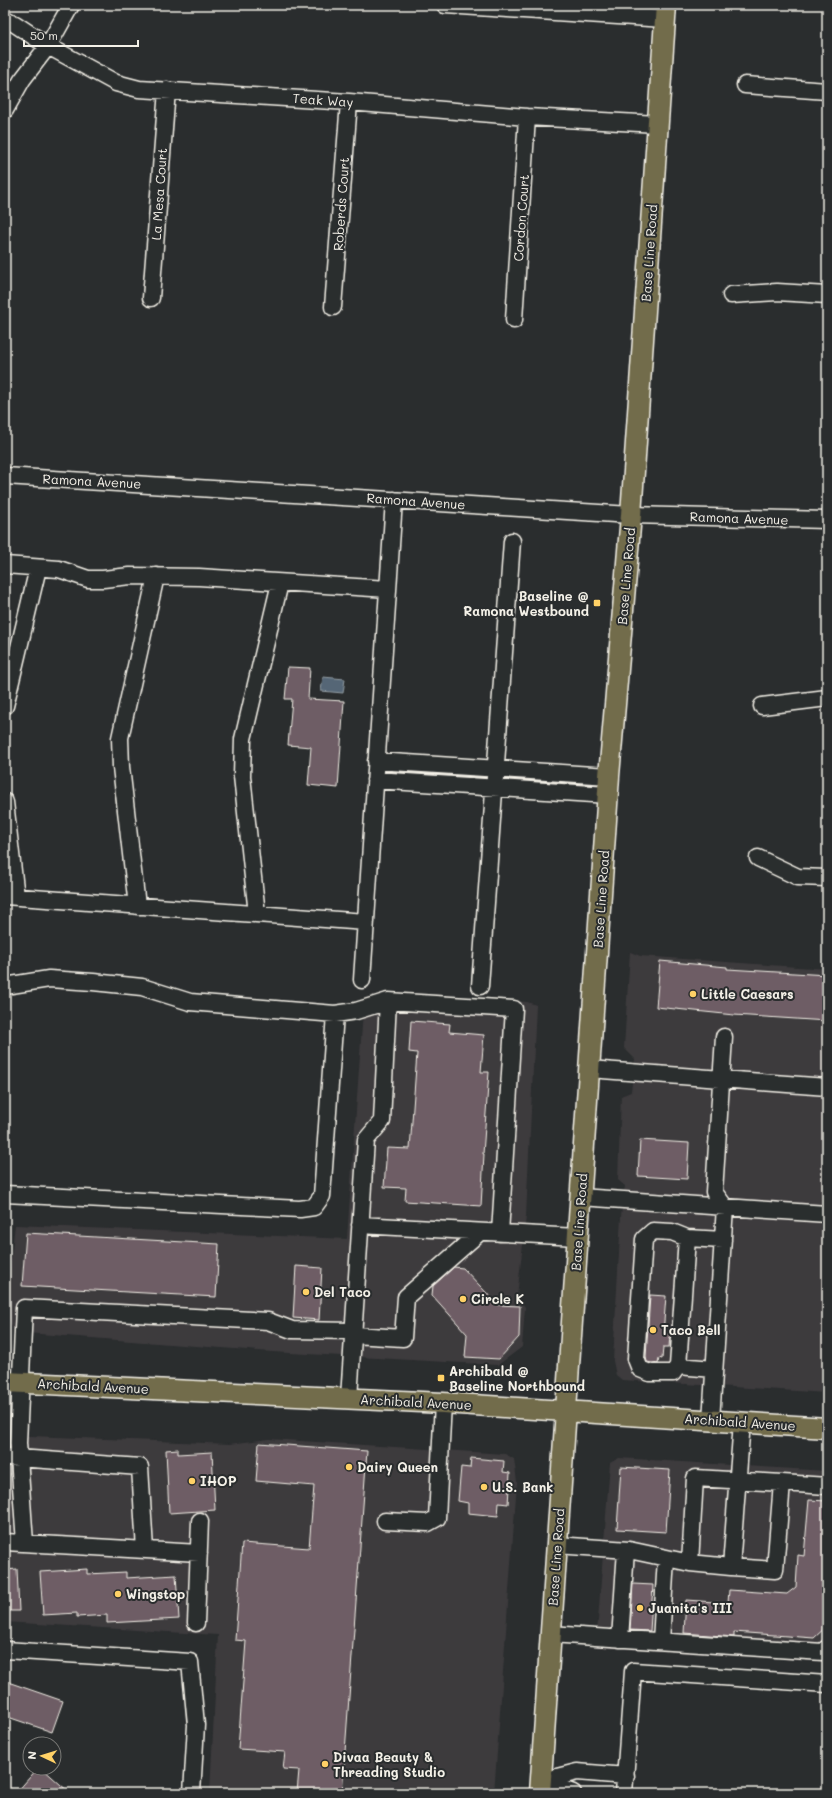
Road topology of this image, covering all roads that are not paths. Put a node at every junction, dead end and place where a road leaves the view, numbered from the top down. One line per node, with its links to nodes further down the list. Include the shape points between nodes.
1 (71, 5): 6 (street)
2 (445, 5): 3 (street)
3 (552, 8): 4 (street)
4 (666, 12): 13 (main road, Base Line Road)
5 (5, 19): 6 (street, Teak Way)
6 (48, 46): 8 (street, Teak Way, via 116,84 138,89); 11 (street, via 22,80)
7 (745, 85): 9 (street)
8 (167, 90): 10 (street, Teak Way); 16 (street, La Mesa Court)
9 (827, 91)
10 (349, 102): 12 (street, Teak Way); 17 (street, Roberds Court)
11 (5, 110)
12 (527, 117): 13 (street, Teak Way); 18 (street, Cordon Court)
13 (658, 124): 21 (main road, Base Line Road)
14 (731, 295): 15 (street, via 777,292)
15 (827, 295)
16 (151, 298)
17 (333, 307)
18 (514, 320)
19 (5, 476): 20 (street, Ramona Avenue)
20 (394, 500): 21 (street, Ramona Avenue); 28 (street)
21 (630, 515): 22 (street, Ramona Avenue); 35 (main road, Base Line Road)
22 (827, 520)
23 (512, 541): 33 (street)
24 (5, 565): 25 (street)
25 (38, 568): 26 (street, via 59,569 88,579); 30 (street)
26 (156, 576): 27 (street); 41 (street, via 120,738 120,768)
27 (280, 583): 28 (street); 42 (street, via 247,724 242,760)
28 (388, 589): 32 (street)
29 (827, 698): 31 (street)
30 (5, 706)
31 (762, 706)
32 (376, 761): 33 (street); 34 (street)
33 (496, 768): 35 (street); 36 (street)
34 (375, 780): 36 (street); 43 (street)
35 (608, 786): 36 (street); 50 (main road, Base Line Road)
36 (494, 788): 46 (street)
37 (5, 802): 40 (street)
38 (758, 858): 39 (street, via 798,877)
39 (827, 878)
40 (10, 897): 41 (street)
41 (137, 906): 42 (street)
42 (257, 914): 43 (street)
43 (366, 922): 44 (street)
44 (362, 980)
45 (5, 986): 48 (street, via 49,979 93,982 142,987 190,1002)
46 (480, 986)
47 (388, 1001): 48 (street, via 356,1011); 57 (street, via 382,1121 366,1140); 59 (street, via 514,1010)
48 (335, 1014): 53 (street, via 322,1196 314,1207 300,1209)
49 (724, 1037): 51 (street)
50 (589, 1069): 51 (street); 54 (main road, Base Line Road)
51 (721, 1080): 52 (street); 55 (street, via 714,1192)
52 (827, 1087)
53 (5, 1194)
54 (580, 1197): 55 (street); 60 (main road, Base Line Road)
55 (725, 1207): 56 (street); 62 (street)
56 (827, 1214)
57 (360, 1225): 58 (street); 63 (street)
58 (480, 1232): 59 (street); 63 (street, via 406,1297 402,1338)
59 (500, 1233): 60 (street)
60 (578, 1237): 69 (main road, Base Line Road)
61 (687, 1238): 62 (street); 64 (street); 64 (street, via 672,1232 653,1231 644,1239 636,1359 640,1369 650,1373 673,1373)
62 (723, 1240): 65 (street)
63 (354, 1333): 66 (street, via 292,1330 268,1321 24,1308); 67 (street)
64 (678, 1366): 65 (street)
65 (714, 1369): 70 (street)
66 (12, 1382): 67 (main road, Archibald Avenue); 73 (street)
67 (349, 1398): 68 (main road, Archibald Avenue)
68 (443, 1403): 69 (main road, Archibald Avenue); 78 (street, via 437,1518 428,1523)
69 (565, 1410): 70 (main road, Archibald Avenue); 81 (main road, Base Line Road)
70 (711, 1420): 71 (main road, Archibald Avenue)
71 (742, 1422): 72 (main road, Archibald Avenue); 74 (street)
72 (827, 1428)
73 (12, 1457): 80 (street); 82 (street, via 140,1467)
74 (738, 1480): 75 (street); 86 (street, via 695,1478); 87 (street)
75 (782, 1483): 76 (street); 87 (street, via 775,1570)
76 (827, 1486)
77 (200, 1521): 84 (street)
78 (385, 1521)
79 (5, 1542): 80 (street)
80 (25, 1543): 82 (street)
81 (556, 1545): 83 (street); 89 (main road, Base Line Road)
82 (145, 1550): 84 (street)
83 (626, 1550): 85 (street); 90 (street)
84 (200, 1553): 88 (street)
85 (666, 1558): 86 (street); 91 (street)
86 (690, 1564): 87 (street)
87 (732, 1567)
88 (196, 1622)
89 (550, 1634): 90 (street); 96 (main road, Base Line Road)
90 (620, 1639): 91 (street)
91 (661, 1642): 92 (street, via 823,1652)
92 (827, 1648)
93 (5, 1650): 97 (street, via 190,1662 196,1725)
94 (827, 1684): 95 (street, via 633,1671)
95 (626, 1776): 96 (street, via 577,1772); 99 (street)
96 (540, 1787): 98 (street)
97 (192, 1793)
98 (573, 1793)
99 (624, 1793)

